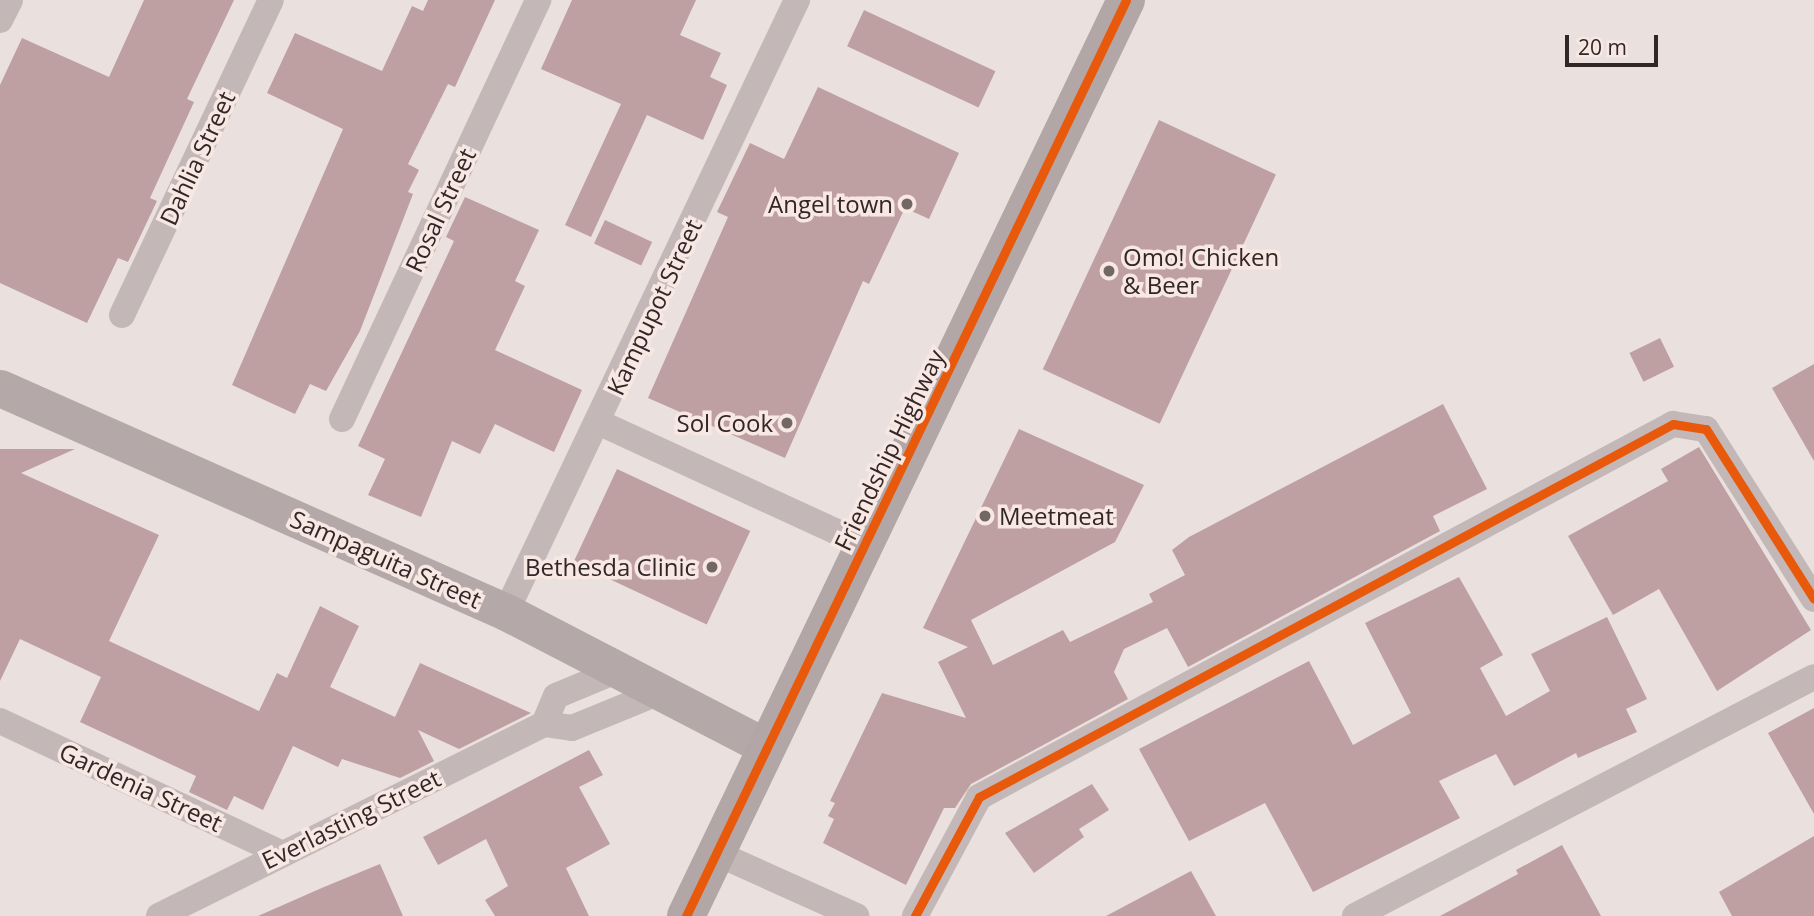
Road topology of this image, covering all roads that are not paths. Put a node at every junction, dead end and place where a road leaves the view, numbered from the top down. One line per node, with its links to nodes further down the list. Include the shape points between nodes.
1 (10, 0): 6 (street)
2 (271, 0): 7 (street, Dahlia Street)
3 (538, 0): 9 (street, Rosal Street)
4 (797, 0): 10 (street, Kampupot Street)
5 (1126, 0): 11 (main road, Friendship Highway)
6 (0, 20)
7 (122, 315)
8 (0, 388): 13 (main road, Sampaguita Street)
9 (342, 419)
10 (600, 423): 11 (street); 13 (street, Kampupot Street)
11 (865, 545): 19 (main road, Friendship Highway)
12 (1814, 599): 25 (street, via 1730,459 1706,429 1673,424 979,797)
13 (506, 612): 14 (main road, Sampaguita Street)
14 (621, 669): 16 (main road, Sampaguita Street); 18 (street, via 556,696)
15 (1814, 677): 26 (street)
16 (662, 691): 18 (street, Everlasting Street, via 572,728); 19 (main road, Sampaguita Street)
17 (0, 721): 20 (street, Gardenia Street)
18 (544, 724): 20 (street, Everlasting Street)
19 (764, 746): 21 (main road, Friendship Highway)
20 (281, 853): 22 (street, Everlasting Street)
21 (716, 853): 23 (main road, Friendship Highway); 24 (street)
22 (159, 916)
23 (687, 916)
24 (856, 916)
25 (915, 916)
26 (1355, 916)

